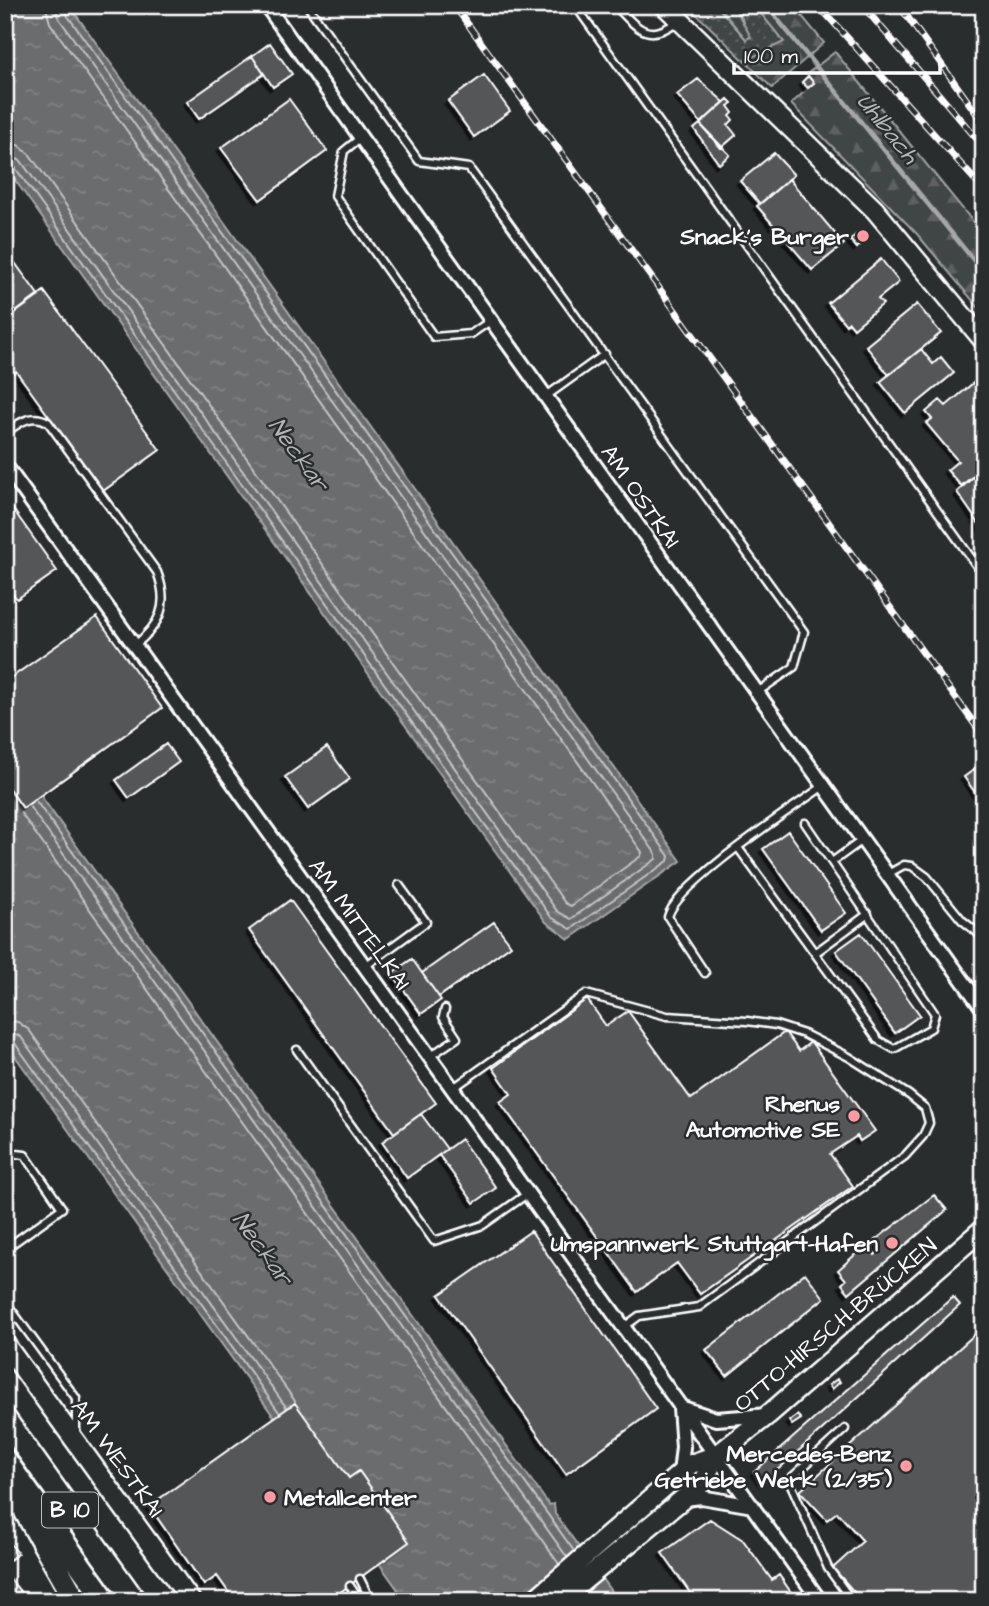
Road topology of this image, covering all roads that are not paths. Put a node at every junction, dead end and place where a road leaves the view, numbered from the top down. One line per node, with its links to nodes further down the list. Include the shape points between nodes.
1 (266, 5): 7 (street, AM OSTKAI)
2 (307, 5): 10 (lane, via 419,161 469,168)
3 (575, 5): 14 (lane)
4 (615, 5): 6 (lane, via 640,29 653,33 663,32)
5 (664, 5): 6 (main road)
6 (680, 19): 9 (main road, via 875,210)
7 (360, 138): 8 (street, AM OSTKAI); 8 (lane, via 344,151 335,196 434,337 471,334)
8 (490, 321): 11 (street, AM OSTKAI)
9 (984, 341)
10 (605, 354): 11 (lane); 16 (lane, via 804,632 794,667)
11 (545, 397): 16 (street, AM OSTKAI)
12 (5, 433): 15 (lane, via 25,419 48,422 157,572 163,593 160,616 153,631)
13 (5, 465): 15 (street, AM MITTELKAI)
14 (984, 576)
15 (134, 646): 27 (street, AM MITTELKAI)
16 (756, 693): 17 (street, AM OSTKAI)
17 (822, 787): 19 (street, AM OSTKAI); 20 (lane)
18 (805, 823): 21 (lane)
19 (861, 841): 21 (lane); 22 (street, AM OSTKAI)
20 (739, 849): 26 (lane); 28 (lane, via 670,906 668,918)
21 (832, 862): 24 (lane)
22 (886, 875): 25 (lane, via 904,865 912,866); 30 (street, AM OSTKAI)
23 (399, 885): 27 (lane, via 426,922)
24 (867, 914): 26 (lane); 26 (lane, via 928,1001 935,1014 931,1028 894,1049 886,1047)
25 (984, 938)
26 (815, 953)
27 (364, 967): 32 (street, AM MITTELKAI)
28 (705, 974)
29 (445, 1009): 32 (lane, via 443,1017 457,1038)
30 (984, 1010)
31 (297, 1050): 35 (lane, via 435,1241 483,1225)
32 (429, 1057): 33 (street, AM MITTELKAI)
33 (452, 1090): 35 (street, AM MITTELKAI); 39 (lane, via 586,994 667,1016 776,1025 804,1034 849,1057 925,1108 929,1123 905,1156 764,1259 698,1307 639,1316)
34 (5, 1149): 37 (lane, via 24,1155 62,1208)
35 (527, 1194): 39 (street, AM MITTELKAI)
36 (984, 1228): 42 (main road, OTTO-HIRSCH-BRÜCKEN)
37 (5, 1249)
38 (5, 1301): 45 (lane, via 76,1398)
39 (623, 1328): 41 (street, AM MITTELKAI)
40 (5, 1344): 45 (main road, AM WESTKAI)
41 (680, 1407): 42 (street, via 716,1419); 46 (street, AM MITTELKAI); 48 (street)
42 (768, 1415): 46 (main road, OTTO-HIRSCH-BRÜCKEN)
43 (5, 1419): 56 (highway, B 10)
44 (845, 1429): 63 (lane, via 789,1480 828,1568)
45 (76, 1441): 57 (main road, AM WESTKAI)
46 (717, 1455): 48 (main road, OTTO-HIRSCH-BRÜCKEN, via 691,1464); 49 (main road, OTTO-HIRSCH-BRÜCKEN, via 701,1483); 50 (street, AM MITTELKAI)
47 (9, 1465): 54 (highway, B 10, via 13,1493); 55 (highway, B 10)
48 (680, 1474): 51 (main road, OTTO-HIRSCH-BRÜCKEN)
49 (682, 1499): 50 (street, via 701,1497); 51 (main road, OTTO-HIRSCH-BRÜCKEN)
50 (753, 1506): 62 (street, AM MITTELKAI)
51 (639, 1521): 60 (main road, OTTO-HIRSCH-BRÜCKEN); 61 (main road, OTTO-HIRSCH-BRÜCKEN)
52 (360, 1579): 59 (lane)
53 (349, 1586): 58 (lane)
54 (76, 1601)
55 (106, 1601)
56 (135, 1601)
57 (191, 1601)
58 (360, 1601)
59 (371, 1601)
60 (533, 1601)
61 (559, 1601)
62 (820, 1601)
63 (852, 1601)

